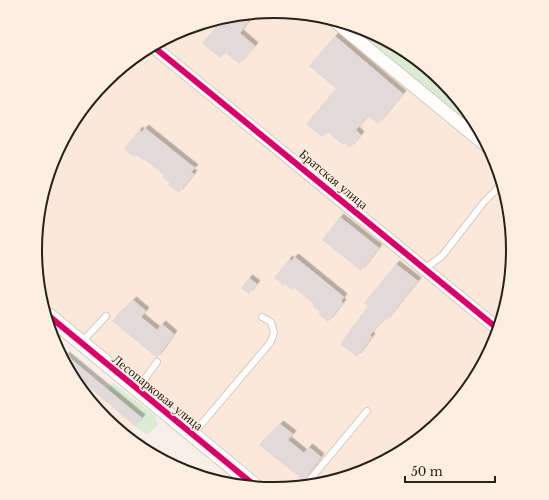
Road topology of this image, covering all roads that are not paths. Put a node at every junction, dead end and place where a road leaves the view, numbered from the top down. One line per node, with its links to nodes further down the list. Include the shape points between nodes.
1 (344, 28): 3 (street)
2 (157, 50): 5 (street, Братская улица)
3 (478, 139)
4 (498, 188): 5 (lane, via 442,256)
5 (424, 269): 9 (street, Братская улица)
6 (106, 316): 10 (lane)
7 (262, 317): 14 (lane, via 270,322 274,333 270,343)
8 (53, 320): 10 (street, Лесопарковая улица)
9 (494, 326)
10 (81, 343): 12 (street, Лесопарковая улица)
11 (157, 362): 12 (lane)
12 (137, 389): 14 (street, Лесопарковая улица)
13 (367, 411): 15 (lane)
14 (193, 434): 16 (street, Лесопарковая улица)
15 (310, 479)
16 (249, 481)

